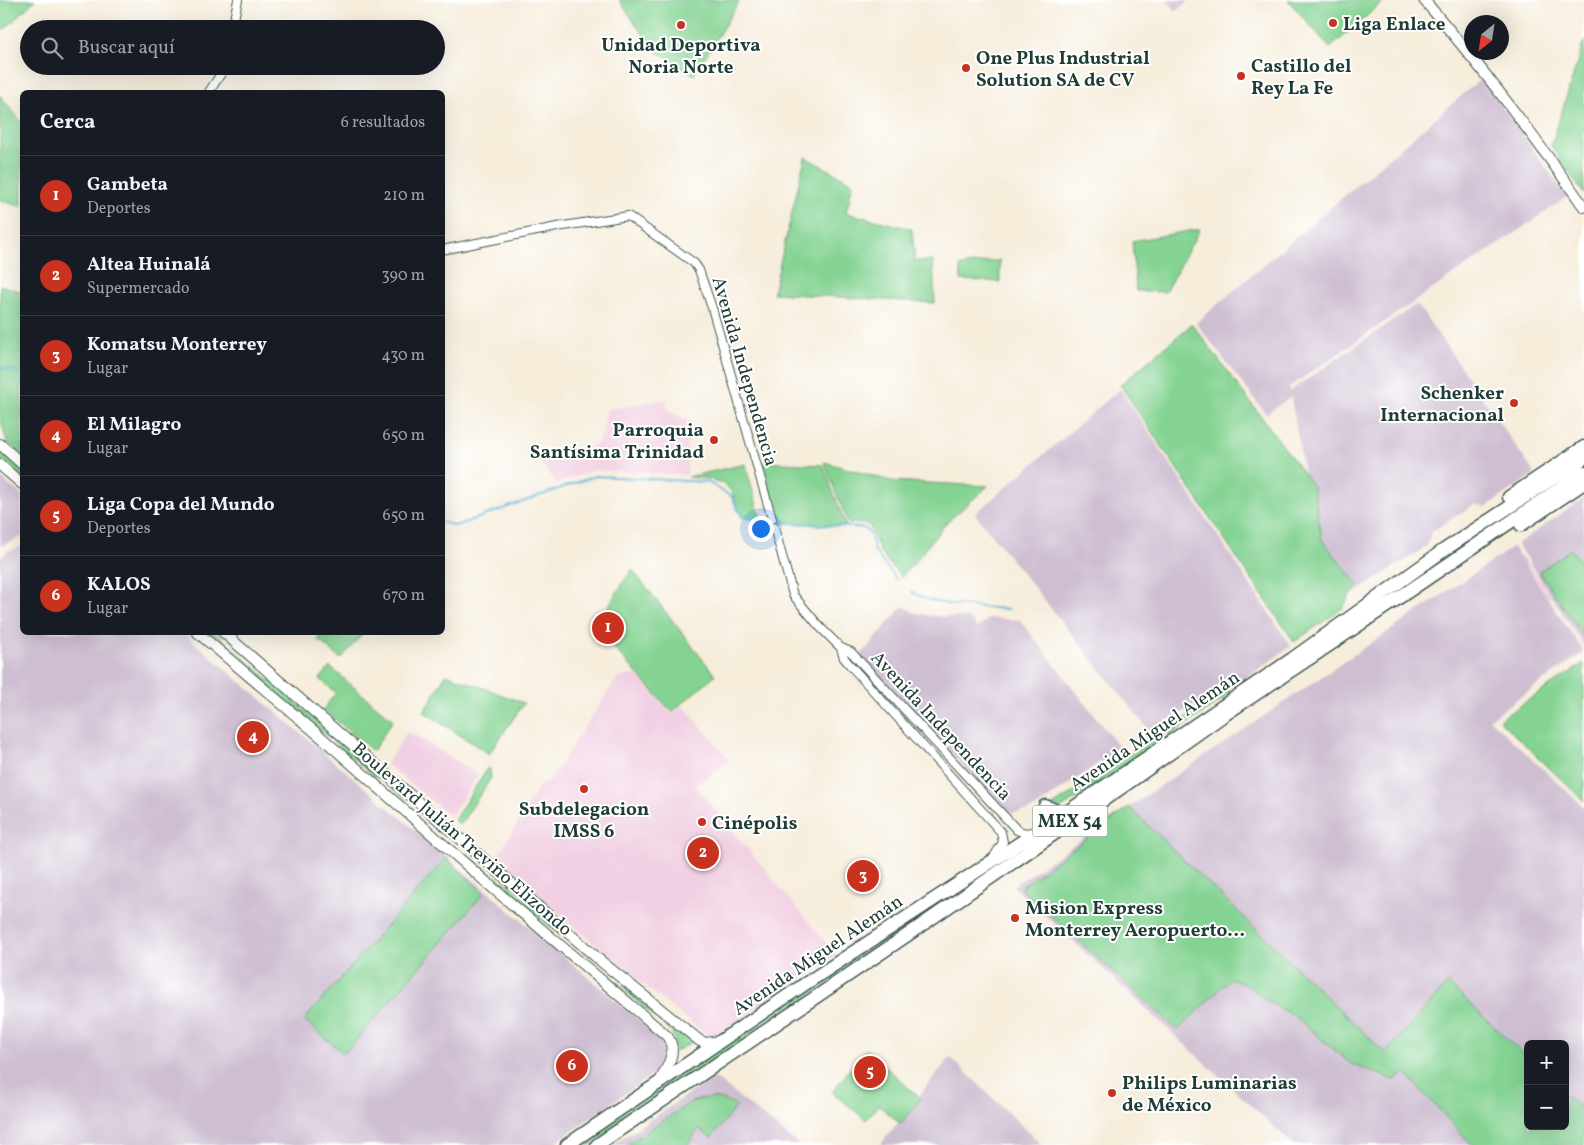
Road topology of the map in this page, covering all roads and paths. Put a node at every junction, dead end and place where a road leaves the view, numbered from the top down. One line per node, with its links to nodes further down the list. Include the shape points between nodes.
1 (238, 0): 3 (street)
2 (1424, 0): 6 (main road, via 1544,150)
3 (234, 20)
4 (220, 75): 5 (street)
5 (210, 90)
6 (1584, 207)
7 (445, 249): 21 (street, Avenida Independencia, via 628,216 694,262 712,308 793,595)
8 (0, 444): 11 (main road)
9 (1584, 447): 18 (highway, via 1451,538)
10 (1584, 458): 16 (highway, Avenida Miguel Alemán / MEX 54)
11 (20, 462)
12 (0, 465): 14 (main road)
13 (1584, 472): 16 (highway, Avenida Miguel Alemán / MEX 54)
14 (20, 482)
15 (1584, 483): 17 (highway, via 1506,534)
16 (1541, 493): 17 (highway, Avenida Miguel Alemán / MEX 54); 18 (highway, Avenida Miguel Alemán / MEX 54)
17 (1482, 540): 33 (highway, Avenida Miguel Alemán / MEX 54)
18 (1444, 550): 23 (highway, Avenida Miguel Alemán / MEX 54, via 1285,664)
19 (201, 635): 24 (main road, Boulevard Julián Treviño Elizondo)
20 (226, 635): 27 (main road, Boulevard Julián Treviño Elizondo)
21 (841, 648): 25 (street, Avenida Independencia, via 851,652 1017,830 1025,833); 26 (street, Avenida Independencia, via 850,665 1001,832 1002,846)
22 (1045, 806): 23 (highway)
23 (1064, 814): 25 (highway, Avenida Miguel Alemán / MEX 54)
24 (412, 818): 27 (main road, via 487,868); 28 (main road, Boulevard Julián Treviño Elizondo)
25 (1044, 828): 26 (highway, Avenida Miguel Alemán / MEX 54)
26 (989, 863): 30 (highway, Avenida Miguel Alemán / MEX 54)
27 (494, 868): 29 (main road, Boulevard Julián Treviño Elizondo)
28 (526, 916): 29 (main road); 31 (main road, Boulevard Julián Treviño Elizondo, via 667,1036 673,1051)
29 (656, 1007): 30 (main road, Boulevard Julián Treviño Elizondo, via 700,1040 706,1043)
30 (720, 1040): 31 (highway, Avenida Miguel Alemán / MEX 54)
31 (659, 1083): 32 (highway, Avenida Miguel Alemán / MEX 54)
32 (567, 1145)
33 (597, 1145)

